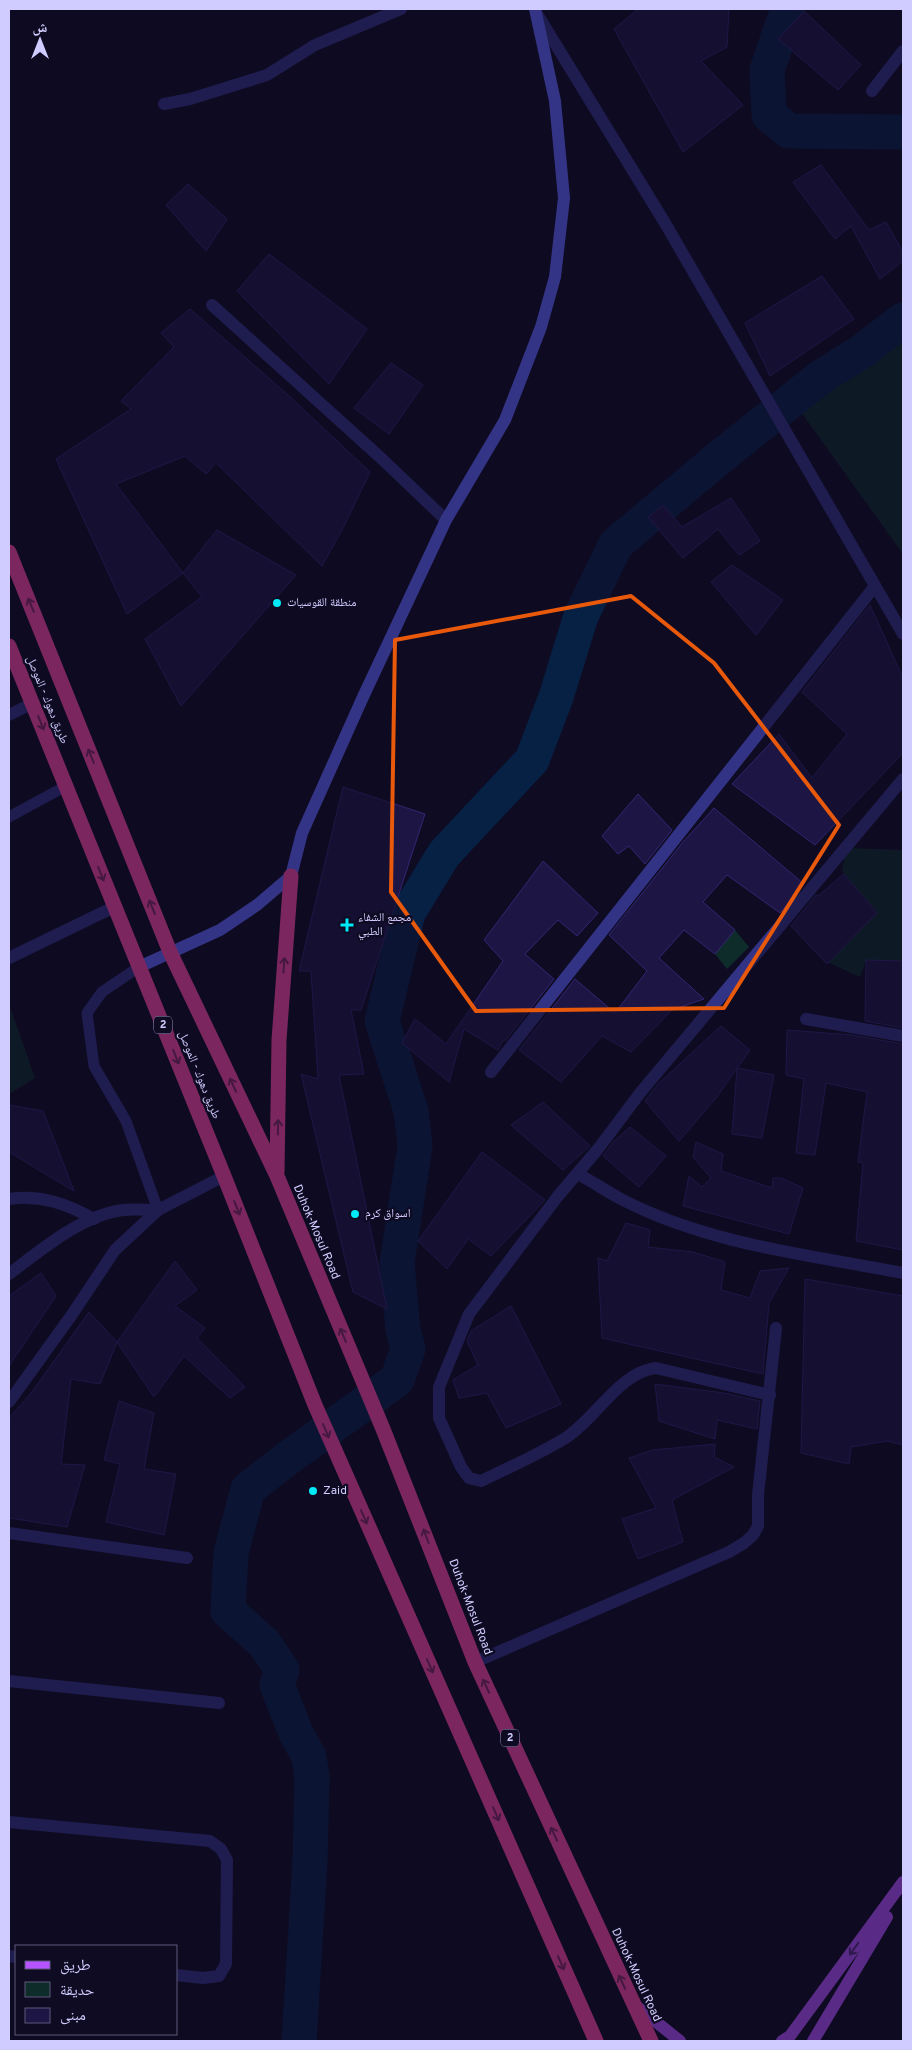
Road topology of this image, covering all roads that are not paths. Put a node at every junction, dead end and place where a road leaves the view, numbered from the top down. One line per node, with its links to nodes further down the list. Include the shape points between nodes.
1 (401, 9): 5 (street, via 315,44 267,75)
2 (536, 11): 7 (main road, via 555,101 562,165 564,198 555,277 541,327 505,420); 9 (street, via 665,223)
3 (903, 50): 4 (street)
4 (872, 91)
5 (164, 104)
6 (212, 305): 7 (street)
7 (446, 520): 17 (main road, via 302,833)
8 (9, 552): 19 (highway, طريق دهوك - الموصل / 2, one-way to 8)
9 (875, 586): 10 (street); 24 (street)
10 (903, 634)
11 (9, 646): 12 (highway, طريق دهوك - الموصل / 2)
12 (33, 703): 13 (street); 15 (highway, طريق دهوك - الموصل / 2, one-way to 15)
13 (9, 715)
14 (903, 779): 25 (street, via 640,1093)
15 (66, 786): 16 (lane); 18 (highway, طريق دهوك - الموصل / 2, one-way to 18)
16 (9, 817)
17 (290, 876): 19 (main road, via 239,918); 27 (highway, one-way to 17, via 279,1040)
18 (114, 907): 20 (street); 21 (highway, طريق دهوك - الموصل / 2)
19 (170, 952): 21 (main road); 27 (highway, 2, one-way to 19)
20 (9, 958)
21 (139, 967): 26 (highway, طريق دهوك - الموصل / 2, one-way to 26); 29 (lane, via 102,992 87,1013 94,1066 126,1121)
22 (806, 1019): 23 (street)
23 (903, 1036)
24 (491, 1072)
25 (578, 1174): 31 (street, via 621,1199 703,1232 749,1244); 34 (street, via 469,1314 439,1387 439,1418 469,1478 482,1481 568,1436 632,1375 643,1370 656,1368)
26 (224, 1176): 29 (street); 46 (highway, طريق دهوك - الموصل / 2, one-way to 46, via 315,1405)
27 (277, 1176): 38 (highway, Duhok-Mosul Road / 2, one-way to 27, via 383,1429)
28 (9, 1199): 30 (street, via 56,1201)
29 (158, 1210): 30 (street, via 124,1210); 35 (street, via 115,1250)
30 (94, 1219): 32 (street, via 54,1240)
31 (903, 1273)
32 (9, 1274)
33 (776, 1328): 34 (street)
34 (770, 1394): 38 (street, via 758,1495 758,1526 753,1535 729,1552)
35 (9, 1402)
36 (9, 1533): 37 (street)
37 (187, 1558)
38 (475, 1662): 45 (highway, Duhok-Mosul Road / 2, one-way to 38)
39 (9, 1681): 40 (street)
40 (219, 1703)
41 (9, 1822): 44 (street, via 210,1841 221,1849 227,1860 226,1964 219,1976)
42 (903, 1882): 49 (main road, one-way to 49, via 790,2036)
43 (903, 1889): 50 (main road)
44 (178, 1975)
45 (632, 2002): 47 (highway, Duhok-Mosul Road / 2); 48 (main road)
46 (596, 2041)
47 (651, 2041)
48 (680, 2041)
49 (782, 2041)
50 (813, 2041)

